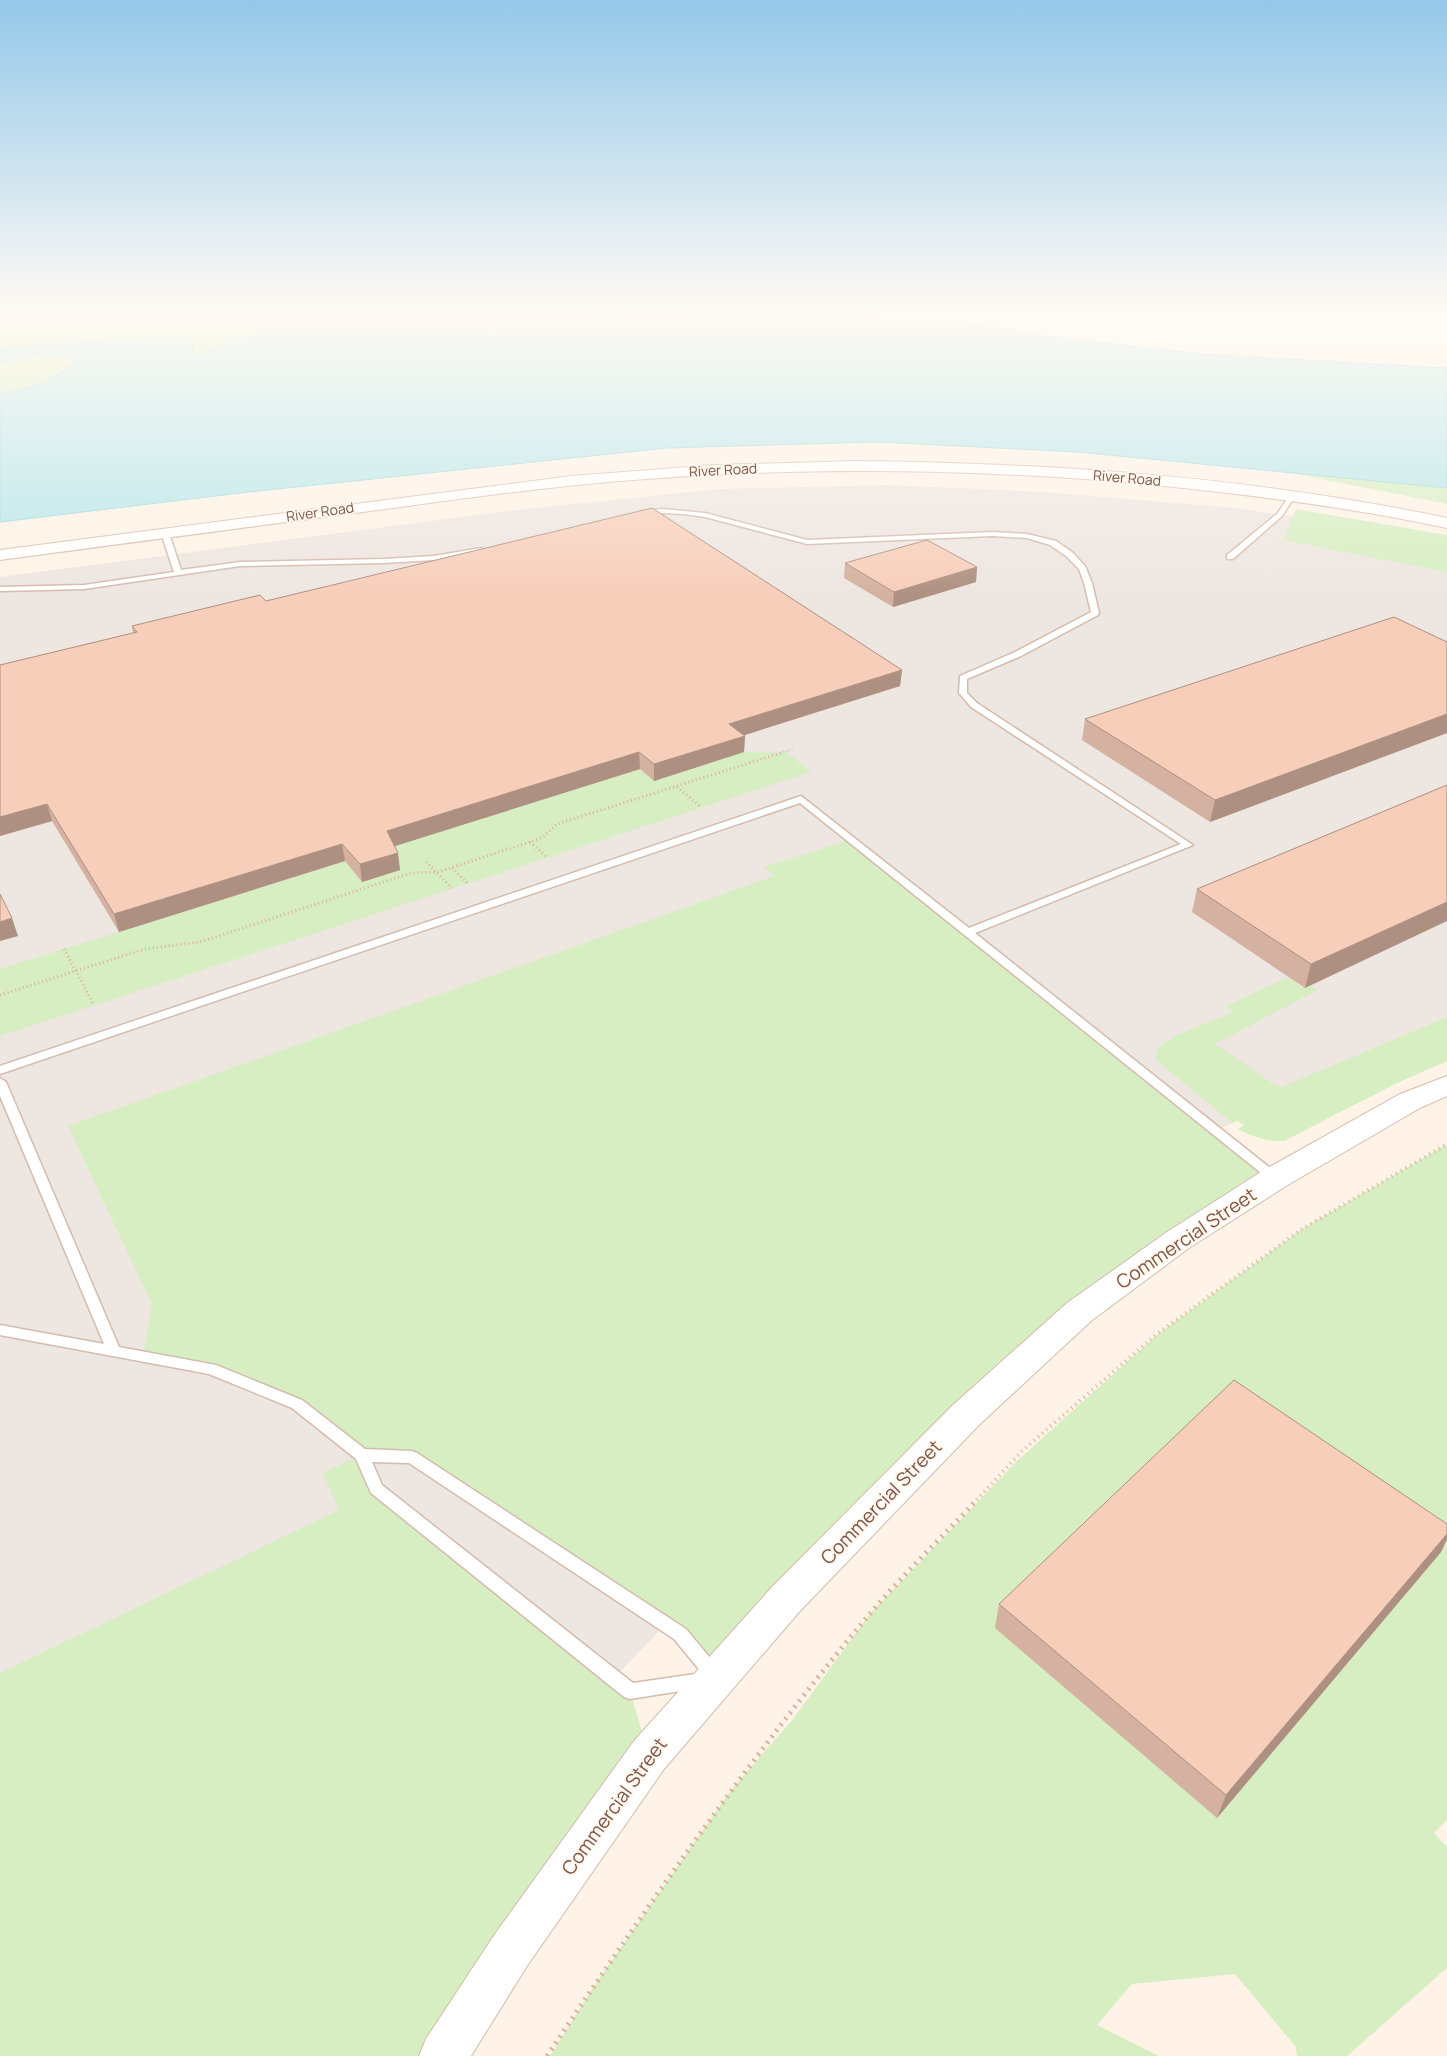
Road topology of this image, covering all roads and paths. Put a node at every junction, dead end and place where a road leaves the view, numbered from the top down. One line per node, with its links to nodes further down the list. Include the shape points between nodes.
1 (1292, 496): 3 (main road, River Road); 4 (main road, River Road, via 1161,481 1024,471 879,466 764,468 535,485); 7 (lane, via 1280,515)
2 (636, 515): 20 (lane, via 678,511 710,515 807,542 992,534 1027,536 1053,543 1082,568 1094,613 963,678 963,693 974,705 1188,845)
3 (1447, 523)
4 (165, 533): 6 (main road, River Road); 8 (lane)
5 (490, 549): 8 (lane, via 384,562 240,564)
6 (0, 555)
7 (1230, 557)
8 (178, 573): 9 (lane, via 84,587)
9 (0, 589)
10 (794, 749): 11 (path)
11 (676, 786): 12 (path); 13 (path, via 558,824 543,837)
12 (701, 807)
13 (530, 842): 14 (path); 16 (path)
14 (547, 857)
15 (426, 862): 17 (path)
16 (452, 868): 17 (path); 18 (path)
17 (438, 872): 19 (path); 22 (path, via 411,874 200,942 145,948)
18 (466, 883)
19 (452, 888)
20 (968, 932): 25 (lane, via 801,799); 29 (lane)
21 (64, 949): 22 (path)
22 (76, 971): 23 (path); 24 (path)
23 (0, 995)
24 (94, 1005)
25 (0, 1070)
26 (0, 1082): 31 (lane)
27 (1447, 1085): 29 (main road, Commercial Street, via 1410,1101)
28 (1447, 1144): 35 (path, via 1302,1229 1158,1334 1022,1451 869,1615 742,1775)
29 (1275, 1178): 33 (main road, Commercial Street, via 1178,1240 1079,1312 966,1415 786,1599)
30 (0, 1330): 31 (lane)
31 (114, 1351): 32 (lane, via 211,1369 297,1404)
32 (362, 1454): 33 (lane, via 412,1457 680,1634); 33 (lane, via 376,1489 630,1691)
33 (717, 1678): 34 (main road, Commercial Street, via 649,1754 510,1950)
34 (443, 2056)
35 (547, 2056)

